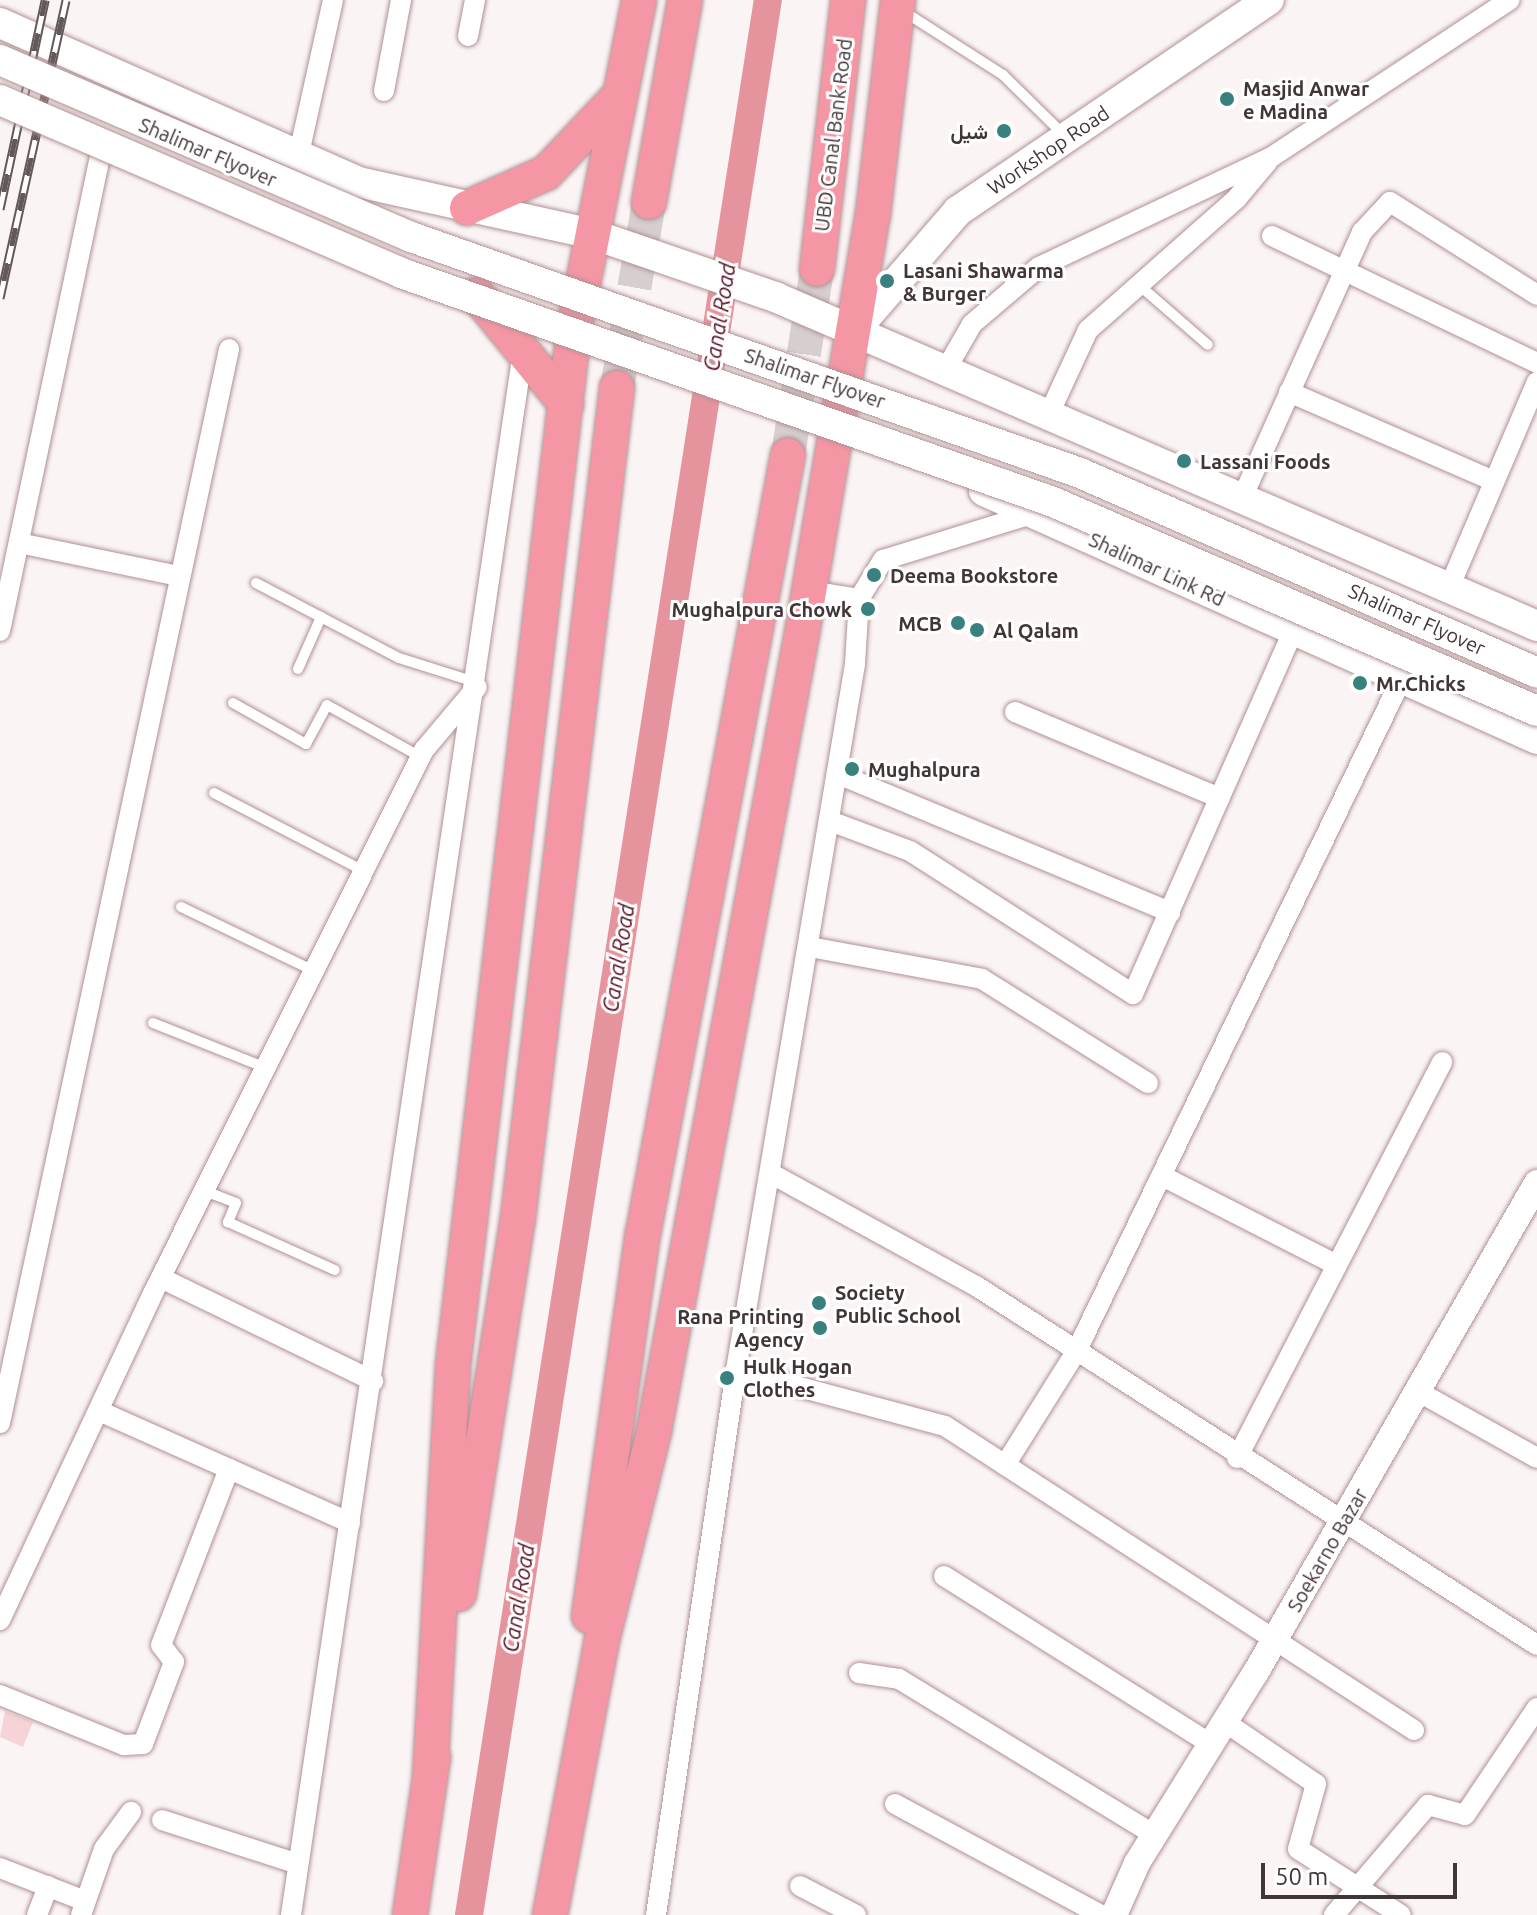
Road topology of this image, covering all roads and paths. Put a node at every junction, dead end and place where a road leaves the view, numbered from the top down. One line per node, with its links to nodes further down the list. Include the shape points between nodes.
1 (333, 0): 22 (street)
2 (401, 0): 15 (street)
3 (475, 0): 12 (street)
4 (639, 0): 16 (highway)
5 (685, 0): 24 (highway)
6 (848, 0): 28 (highway, UBD Canal Bank Road)
7 (1269, 0): 10 (main road, Workshop Road)
8 (1510, 0): 23 (street)
9 (898, 4): 20 (lane, via 1003,75); 34 (highway)
10 (1239, 10): 20 (main road, Workshop Road)
11 (0, 23): 13 (main road)
12 (468, 36)
13 (72, 53): 19 (main road); 22 (main road)
14 (0, 60): 61 (main road, Shalimar Flyover, bridge, via 411,237 1080,473)
15 (384, 91)
16 (620, 94): 25 (highway, via 546,173); 26 (highway)
17 (0, 100): 65 (main road, Shalimar Flyover, bridge, via 401,273 1053,502)
18 (0, 115): 19 (main road, Shalimar Link Rd)
19 (46, 134): 21 (main road, Shalimar Link Rd)
20 (1066, 137): 34 (main road, Workshop Road, via 958,211)
21 (100, 158): 31 (main road, Shalimar Link Rd); 50 (street)
22 (298, 158): 25 (main road, via 358,182)
23 (1270, 158): 30 (street, via 1237,198); 39 (street, via 1039,267 972,324)
24 (649, 202)
25 (467, 208): 26 (main road)
26 (592, 234): 33 (highway); 34 (main road, via 775,297)
27 (1272, 236): 29 (street)
28 (817, 269)
29 (1343, 275): 32 (street, via 1362,232 1390,202); 38 (street); 42 (street)
30 (1139, 285): 35 (lane); 44 (street, via 1088,330)
31 (477, 295): 33 (main road, Shalimar Link Rd); 37 (highway)
32 (1537, 295)
33 (574, 329): 43 (highway); 45 (main road, Shalimar Link Rd, bridge)
34 (854, 331): 39 (main road); 45 (highway)
35 (1208, 345)
36 (229, 349): 51 (street)
37 (523, 352): 43 (highway); 63 (street)
38 (1537, 363)
39 (945, 371): 44 (main road)
40 (1537, 382): 47 (street)
41 (617, 388): 110 (highway, via 518,1218)
42 (1289, 392): 47 (street); 48 (street)
43 (566, 404): 110 (highway, via 453,1365)
44 (1049, 414): 48 (main road)
45 (838, 430): 49 (main road, Shalimar Link Rd); 54 (highway)
46 (788, 455): 115 (highway, via 643,1234)
47 (1494, 481): 53 (street)
48 (1242, 498): 53 (main road)
49 (1035, 513): 55 (street, via 883,560); 59 (main road, Shalimar Link Rd)
50 (19, 543): 51 (street); 58 (street)
51 (179, 576): 94 (street)
52 (256, 583): 56 (lane)
53 (1449, 588): 57 (main road)
54 (810, 591): 55 (street); 115 (highway, via 654,1431)
55 (859, 599): 69 (street)
56 (321, 617): 60 (lane); 63 (lane, via 399,658)
57 (1537, 626)
58 (0, 631)
59 (1293, 632): 62 (main road, Shalimar Link Rd); 71 (street)
60 (298, 669)
61 (1537, 673)
62 (1401, 680): 67 (main road, Shalimar Link Rd); 83 (street)
63 (480, 684): 68 (street); 91 (street)
64 (233, 703): 68 (lane, via 306,744 327,705)
65 (1537, 711)
66 (1015, 712): 71 (street)
67 (1537, 739)
68 (421, 757): 73 (street)
69 (838, 774): 72 (street); 75 (street)
70 (214, 793): 73 (lane)
71 (1220, 798): 75 (street)
72 (830, 821): 75 (street, via 910,851 1133,994); 76 (street)
73 (364, 871): 77 (street)
74 (181, 907): 77 (lane)
75 (1170, 912)
76 (810, 947): 81 (street, via 982,979); 82 (street)
77 (314, 971): 80 (street)
78 (153, 1023): 80 (lane)
79 (1442, 1062): 86 (street)
80 (266, 1068): 85 (street)
81 (1148, 1083)
82 (772, 1174): 89 (street, via 976,1286); 90 (street)
83 (1162, 1176): 86 (street); 89 (street)
84 (1537, 1183): 92 (street, Soekarno Bazar)
85 (205, 1191): 87 (lane, via 236,1203 228,1222); 88 (street)
86 (1337, 1265): 95 (street)
87 (335, 1270)
88 (161, 1278): 91 (street); 93 (street)
89 (1076, 1352): 95 (street); 97 (street)
90 (736, 1370): 97 (street, via 945,1426); 126 (street)
91 (373, 1381): 99 (street)
92 (1419, 1392): 96 (street); 100 (street, Soekarno Bazar)
93 (99, 1411): 98 (street); 102 (street)
94 (0, 1423)
95 (1237, 1458): 100 (street)
96 (1537, 1458)
97 (1005, 1465): 103 (street)
98 (229, 1469): 99 (street); 106 (street, via 161,1645 174,1662 143,1744 124,1745)
99 (350, 1523): 116 (street)
100 (1341, 1527): 103 (street, Soekarno Bazar); 104 (street)
101 (944, 1576): 109 (street)
102 (2, 1612)
103 (1275, 1640): 108 (street); 109 (street, Soekarno Bazar)
104 (1537, 1645)
105 (859, 1673): 114 (street, via 899,1679)
106 (0, 1695)
107 (1537, 1708): 120 (street, via 1465,1815 1428,1805)
108 (1414, 1730)
109 (1218, 1733): 114 (street, Soekarno Bazar); 120 (street, via 1316,1784 1298,1849)
110 (430, 1777): 124 (highway)
111 (895, 1804): 128 (street)
112 (131, 1812): 121 (street, via 104,1849)
113 (162, 1820): 116 (street)
114 (1155, 1835): 129 (street, Soekarno Bazar)
115 (559, 1854): 125 (highway)
116 (298, 1864): 123 (street)
117 (0, 1868): 118 (street)
118 (48, 1886): 121 (street); 122 (street)
119 (800, 1886): 127 (street)
120 (1357, 1887): 130 (street); 131 (street)
121 (83, 1908)
122 (37, 1915)
123 (291, 1915)
124 (410, 1915)
125 (550, 1915)
126 (656, 1915)
127 (856, 1915)
128 (1101, 1915)
129 (1114, 1915)
130 (1334, 1915)
131 (1401, 1915)

